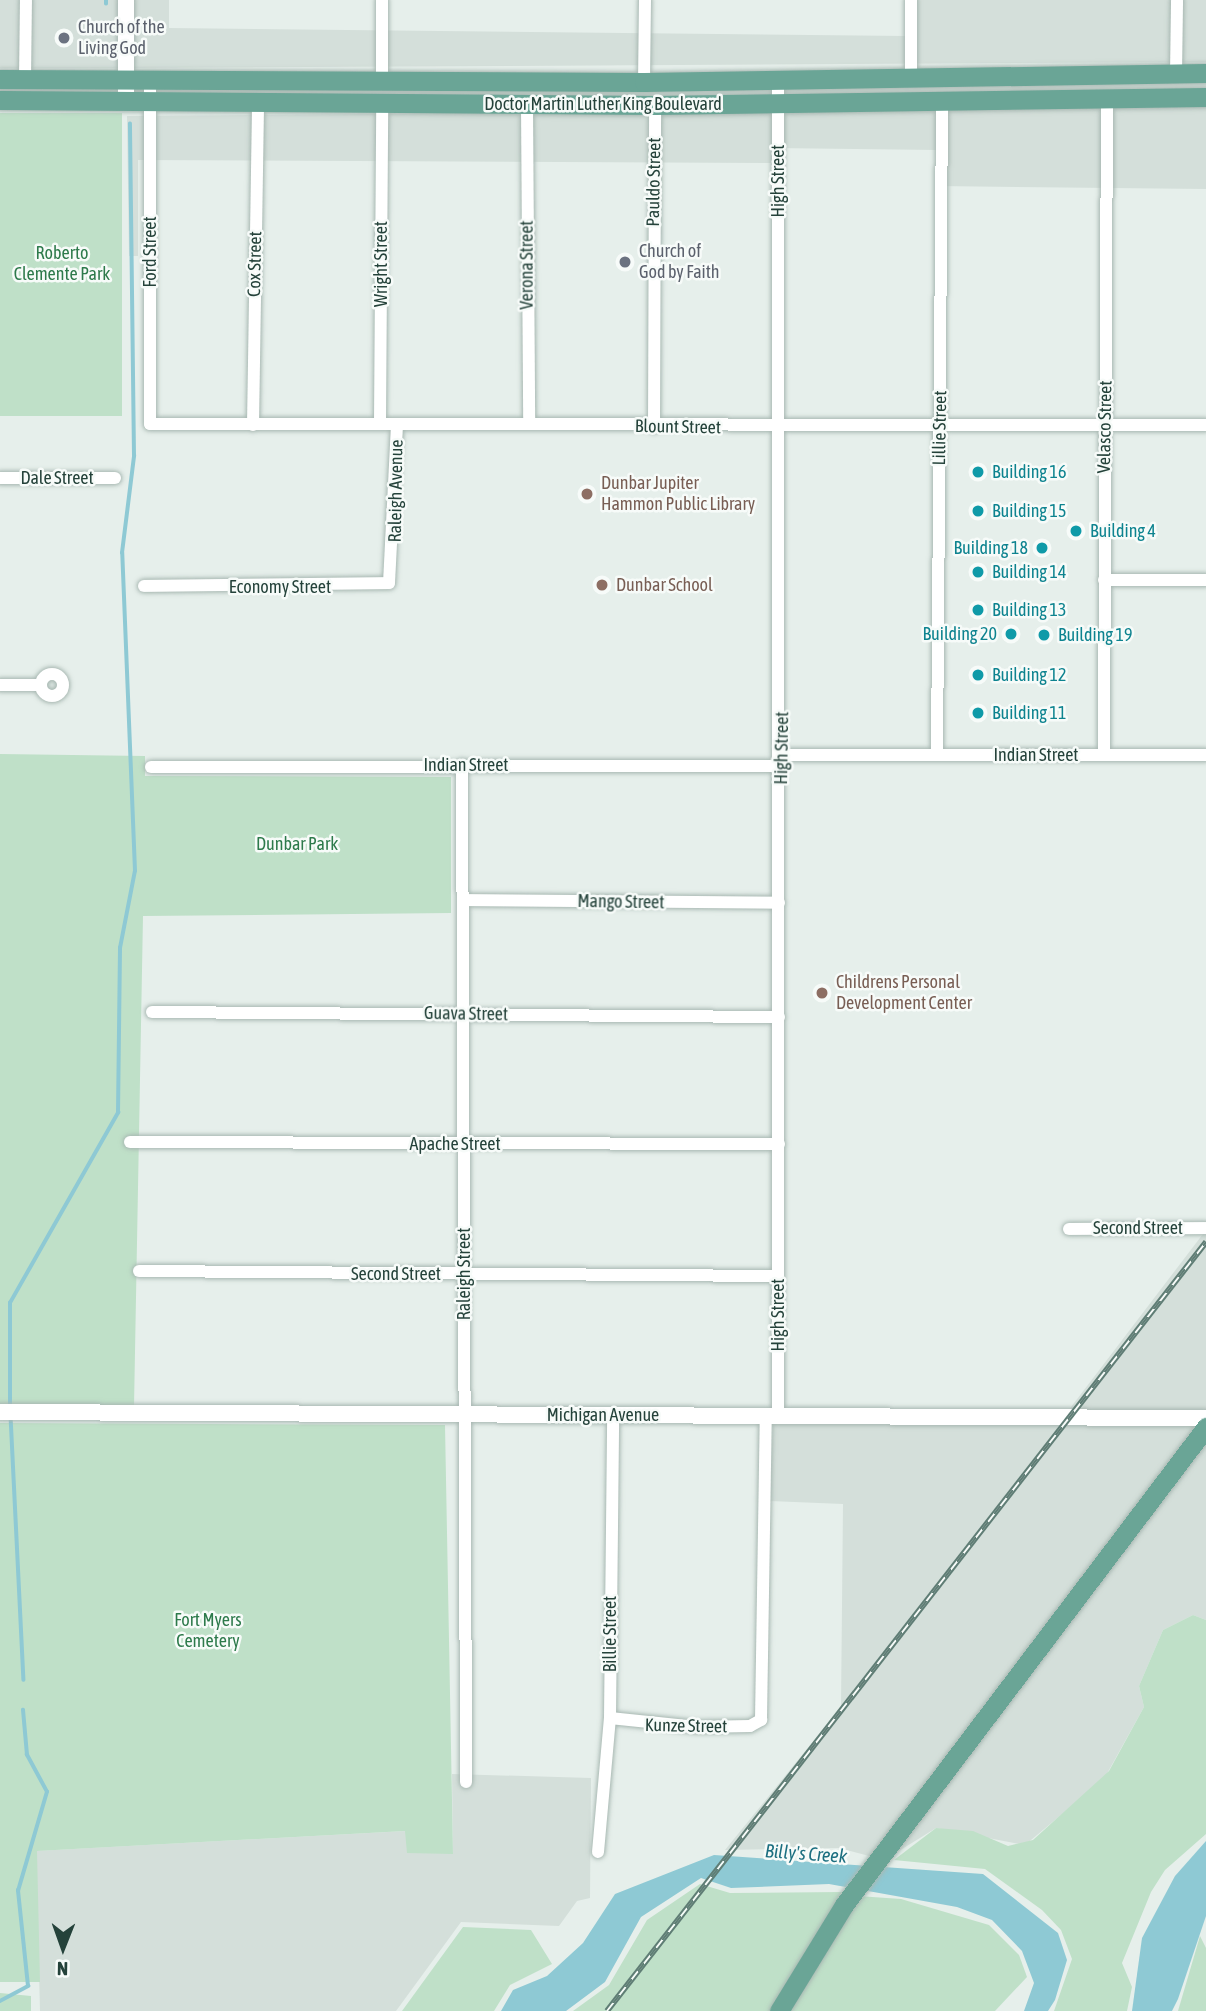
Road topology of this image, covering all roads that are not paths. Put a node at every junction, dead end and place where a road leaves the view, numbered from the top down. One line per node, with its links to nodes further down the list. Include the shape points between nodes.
1 (26, 0): 11 (street)
2 (125, 0): 12 (street)
3 (382, 0): 15 (street)
4 (645, 0): 18 (street)
5 (911, 0): 14 (street)
6 (1177, 0): 8 (street)
7 (1206, 73): 8 (main road, Doctor Martin Luther King Boulevard)
8 (1169, 75): 9 (main road, Doctor Martin Luther King Boulevard); 22 (main road, via 1142,86 1116,89)
9 (1082, 77): 14 (main road, Doctor Martin Luther King Boulevard); 20 (main road, via 1069,90 1016,92)
10 (0, 79): 11 (main road, Doctor Martin Luther King Boulevard)
11 (25, 79): 12 (main road, Doctor Martin Luther King Boulevard)
12 (125, 79): 13 (main road, Doctor Martin Luther King Boulevard); 23 (street)
13 (150, 79): 15 (main road, Doctor Martin Luther King Boulevard); 24 (street, Ford Street)
14 (911, 79): 17 (main road, Doctor Martin Luther King Boulevard)
15 (382, 81): 16 (main road, Doctor Martin Luther King Boulevard); 27 (main road)
16 (620, 81): 18 (main road, Doctor Martin Luther King Boulevard); 30 (main road, via 593,92 536,95)
17 (778, 81): 18 (main road, Doctor Martin Luther King Boulevard); 29 (street, High Street)
18 (644, 82)
19 (1206, 97): 22 (main road, Doctor Martin Luther King Boulevard)
20 (1006, 99): 22 (main road, Doctor Martin Luther King Boulevard); 26 (main road, Doctor Martin Luther King Boulevard)
21 (0, 100): 23 (main road, Doctor Martin Luther King Boulevard)
22 (1107, 100): 38 (street, Velasco Street)
23 (126, 101): 24 (main road, Doctor Martin Luther King Boulevard)
24 (150, 102): 25 (main road, Doctor Martin Luther King Boulevard); 32 (street, Ford Street)
25 (258, 102): 27 (main road, Doctor Martin Luther King Boulevard); 35 (street, Cox Street)
26 (942, 102): 29 (main road, Doctor Martin Luther King Boulevard); 37 (street, Lillie Street)
27 (359, 104): 28 (main road, Doctor Martin Luther King Boulevard)
28 (382, 104): 30 (main road, Doctor Martin Luther King Boulevard); 33 (street, Wright Street)
29 (778, 104): 31 (main road, Doctor Martin Luther King Boulevard); 40 (street, High Street)
30 (527, 105): 31 (main road, Doctor Martin Luther King Boulevard); 34 (street, Verona Street)
31 (655, 105): 41 (street, Pauldo Street)
32 (150, 424): 35 (street, Blount Street)
33 (380, 424): 35 (street, Blount Street); 36 (street, Blount Street)
34 (529, 424): 36 (street, Blount Street); 41 (street, Blount Street)
35 (253, 425)
36 (397, 425): 44 (street, Raleigh Avenue)
37 (940, 425): 38 (street, Blount Street); 40 (street, Blount Street); 50 (street, Lillie Street)
38 (1105, 425): 39 (street, Blount Street); 45 (street, Velasco Street)
39 (1206, 425)
40 (780, 426): 41 (street, Blount Street); 53 (street, High Street)
41 (654, 427)
42 (0, 478): 43 (street, Dale Street)
43 (115, 478)
44 (395, 558): 47 (street, Economy Street, via 389,583 378,587)
45 (1104, 580): 46 (street); 51 (street, Velasco Street)
46 (1206, 580)
47 (144, 586)
48 (0, 685): 49 (street)
49 (40, 685)
50 (937, 754): 51 (street, Indian Street); 53 (street, Indian Street)
51 (1104, 754): 52 (street, Indian Street)
52 (1206, 755)
53 (782, 760): 54 (street, Indian Street); 57 (street, High Street)
54 (462, 765): 55 (street, Indian Street); 56 (street, Raleigh Street)
55 (151, 767)
56 (463, 900): 57 (street, Mango Street); 59 (street, Raleigh Street)
57 (779, 903): 60 (street, High Street)
58 (152, 1012): 59 (street, Guava Street)
59 (463, 1014): 60 (street, Guava Street); 62 (street, Raleigh Street)
60 (779, 1017): 63 (street, High Street)
61 (131, 1142): 62 (street, Apache Street)
62 (464, 1144): 63 (street, Apache Street); 67 (street, Raleigh Street)
63 (779, 1144): 68 (street, High Street)
64 (1206, 1228): 65 (street, Second Street)
65 (1069, 1229)
66 (139, 1272): 67 (street, Second Street)
67 (464, 1274): 68 (street, Second Street); 70 (street, Raleigh Street)
68 (778, 1276): 72 (street, High Street)
69 (1, 1412): 70 (street, Michigan Avenue)
70 (465, 1414): 71 (street, Michigan Avenue); 77 (street, Raleigh Street)
71 (613, 1416): 72 (street, Michigan Avenue); 75 (street, Billie Street)
72 (772, 1416): 73 (street, Michigan Avenue); 76 (street, High Street)
73 (1206, 1418)
74 (1206, 1427): 79 (main road, via 844,1905)
75 (610, 1718): 76 (street, Kunze Street, via 697,1727 750,1726); 78 (street, Billie Street)
76 (761, 1720)
77 (466, 1782)
78 (598, 1852)
79 (779, 2011)

